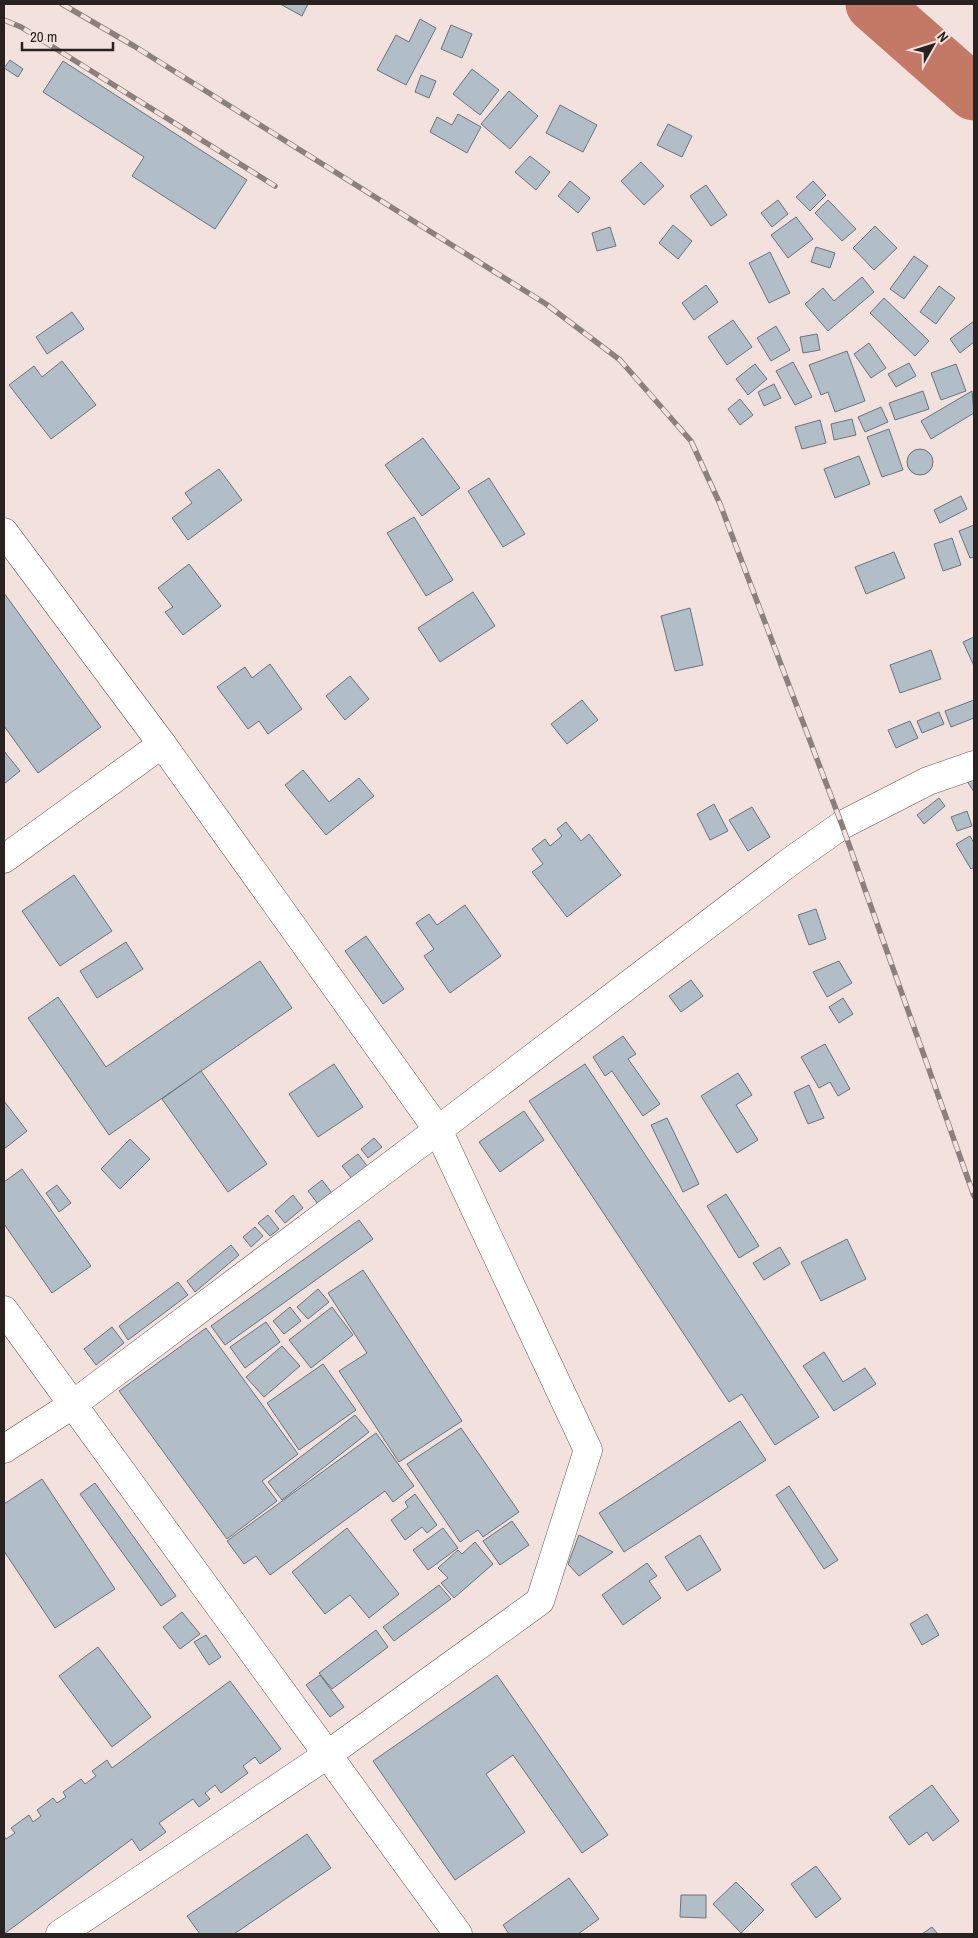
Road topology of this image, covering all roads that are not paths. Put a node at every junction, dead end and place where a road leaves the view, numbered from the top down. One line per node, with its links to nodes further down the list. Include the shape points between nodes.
1 (4, 532): 2 (street)
2 (162, 744): 4 (street); 5 (street)
3 (974, 764): 5 (street, via 928,781 842,825)
4 (4, 859)
5 (438, 1130): 7 (street); 9 (street, via 588,1450 540,1601)
6 (4, 1310): 7 (street)
7 (72, 1405): 8 (street); 9 (street)
8 (4, 1449)
9 (326, 1755): 10 (street); 11 (street)
10 (60, 1934)
11 (458, 1934)

